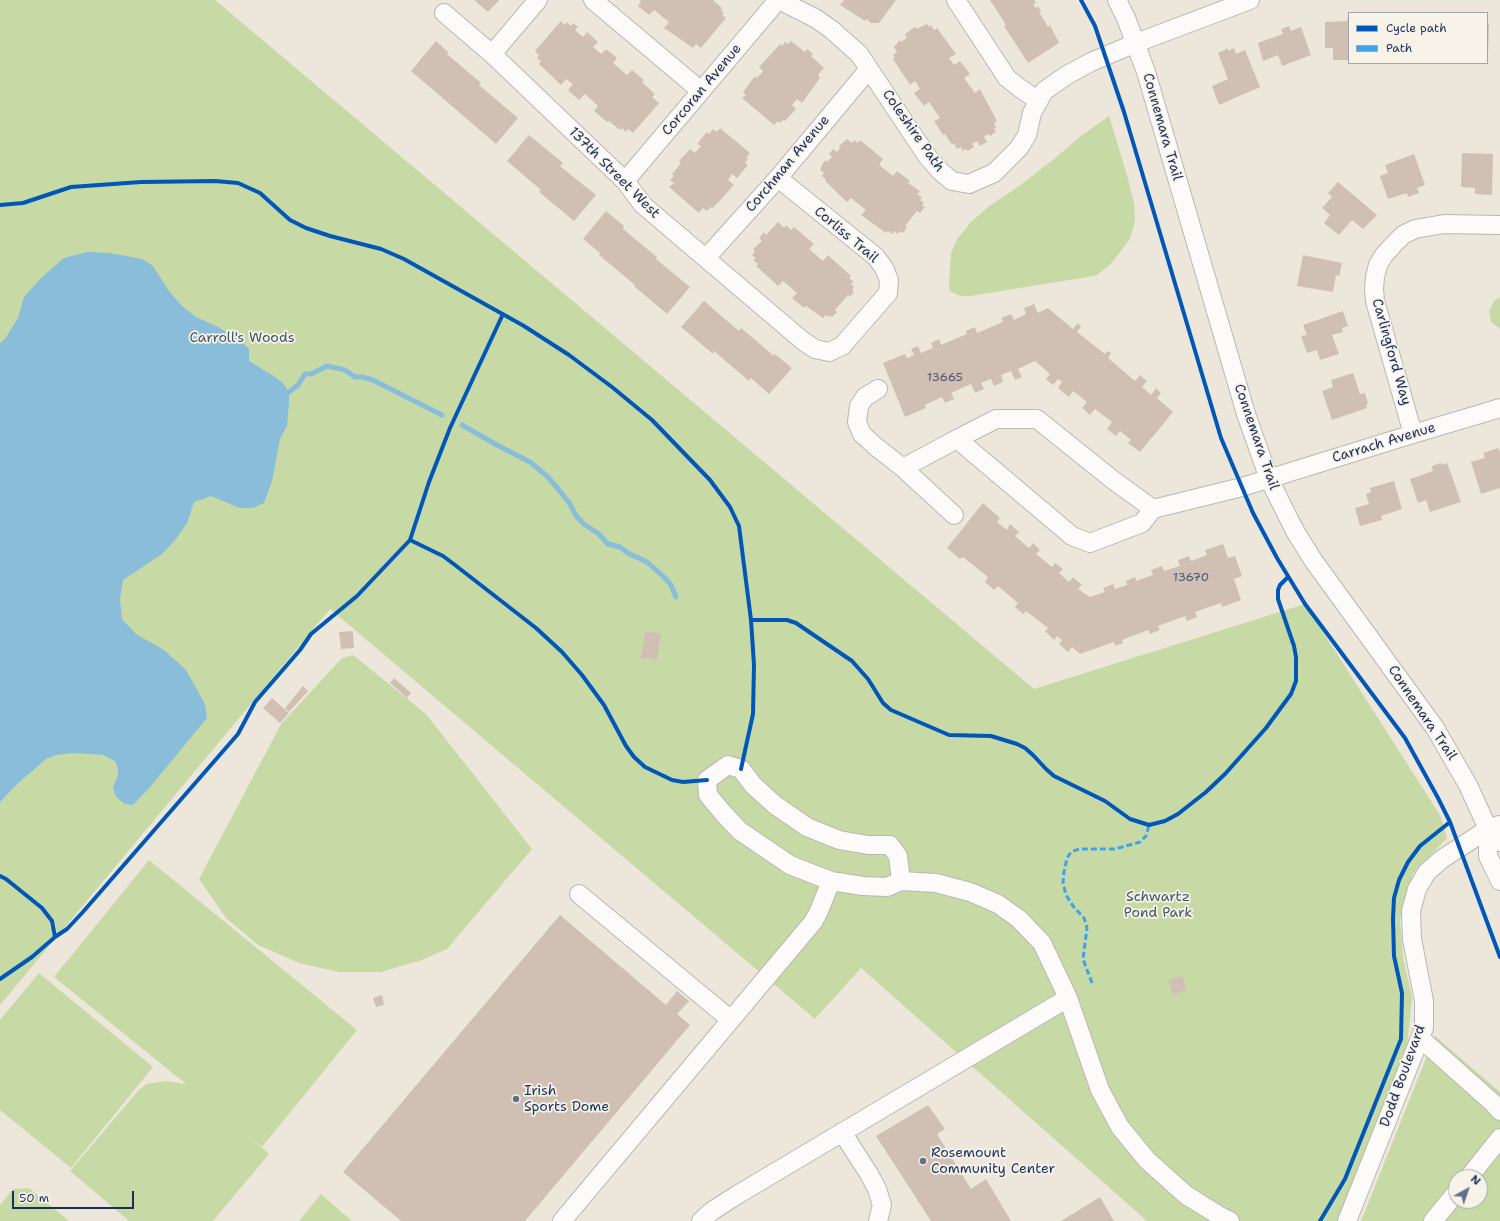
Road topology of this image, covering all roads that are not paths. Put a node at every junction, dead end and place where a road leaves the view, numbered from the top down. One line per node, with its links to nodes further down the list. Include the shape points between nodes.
1 (538, 0): 9 (street)
2 (593, 0): 11 (street)
3 (778, 0): 10 (street, Coleshire Path, via 815,18 832,30 859,54); 11 (street, Corcoran Avenue)
4 (956, 0): 12 (street, via 1007,78)
5 (1117, 0): 8 (street, Connemara Trail)
6 (1250, 0): 8 (street, Coleshire Path)
7 (444, 13): 9 (street, 137th Street West)
8 (1136, 43): 12 (street, Coleshire Path, via 1067,75 1044,91); 23 (street, Connemara Trail, via 1246,414)
9 (492, 54): 14 (street, 137th Street West)
10 (869, 68): 12 (street, Coleshire Path, via 927,156 952,182 969,184 994,173 1019,148 1027,135 1032,113); 13 (street, Corchman Avenue)
11 (701, 91): 14 (street, Corcoran Avenue)
12 (1039, 101)
13 (778, 178): 16 (street, Corchman Avenue); 17 (street, Corliss Trail, via 876,257 889,280 888,293 870,315 842,346)
14 (625, 181): 16 (street, 137th Street West, via 643,205)
15 (1500, 225): 20 (street, Carlingford Way, via 1444,224 1415,229 1394,244 1378,265 1375,277 1375,302)
16 (706, 258): 17 (street, 137th Street West, via 803,341 815,349)
17 (829, 352)
18 (878, 390): 22 (street, via 865,397 859,406 857,422 862,434)
19 (1500, 408): 20 (street, Carrach Avenue)
20 (1413, 434): 23 (street, Carrach Avenue)
21 (957, 438): 22 (street); 24 (street, via 996,419 1036,419); 24 (street, via 1072,536 1090,543 1142,523)
22 (903, 468): 25 (street)
23 (1269, 479): 24 (street, Carrach Avenue); 26 (street, Connemara Trail, via 1313,560 1449,750)
24 (1153, 509)
25 (954, 514)
26 (1496, 832): 29 (street, Connemara Trail, via 1488,856); 33 (street, Dodd Boulevard, via 1442,859 1427,872 1417,889 1411,911 1412,939 1424,1001 1424,1028)
27 (831, 881): 28 (street, via 887,887); 28 (street, via 790,865 740,831 708,795 707,780 728,765 741,769 753,785 775,805 807,827 839,840 868,845 890,845 898,856); 32 (street, via 813,922)
28 (901, 881): 31 (street, via 936,883 970,892 998,904 1019,919 1042,943)
29 (1500, 881)
30 (579, 894): 32 (street)
31 (1068, 998): 35 (street); 42 (street, via 1100,1090 1120,1127 1148,1160 1186,1195)
32 (731, 1020): 40 (street)
33 (1420, 1038): 34 (street); 43 (street, Dodd Boulevard)
34 (1500, 1111)
35 (842, 1132): 39 (street); 41 (street, via 877,1189 882,1205)
36 (1500, 1138): 37 (street)
37 (1475, 1169)
38 (1448, 1203): 44 (street)
39 (713, 1218)
40 (562, 1221)
41 (878, 1221)
42 (1230, 1221)
43 (1347, 1221)
44 (1433, 1221)

